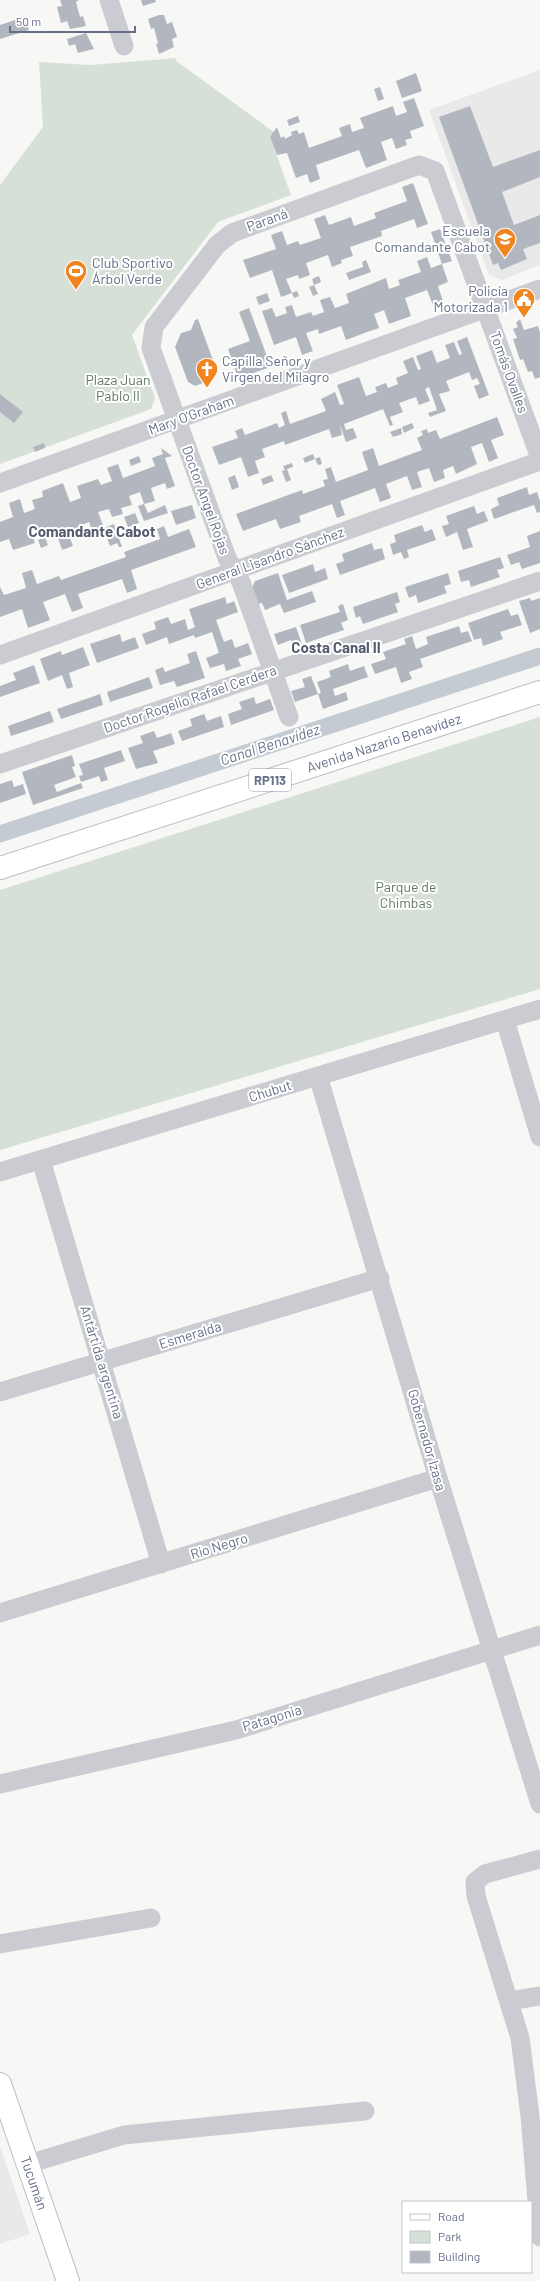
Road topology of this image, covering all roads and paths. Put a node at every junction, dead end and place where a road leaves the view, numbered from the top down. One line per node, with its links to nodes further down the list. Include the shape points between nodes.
1 (109, 0): 2 (street)
2 (124, 46)
3 (437, 172): 5 (street, Tomás Ovalles); 6 (street, Paraná, via 419,165 232,233 217,245 154,327)
4 (540, 289): 5 (street, Mary O'Graham)
5 (486, 309): 7 (street, Mary O'Graham); 8 (street, Tomás Ovalles)
6 (150, 348): 7 (street, Doctor Angel Rojas)
7 (177, 420): 9 (street, Mary O'Graham); 10 (street, Doctor Angel Rojas, via 227,558)
8 (540, 460): 10 (street, General Lisandro Sánchez)
9 (0, 483)
10 (235, 571): 12 (street, General Lisandro Sánchez); 13 (street, Doctor Angel Rojas)
11 (540, 581): 13 (street, Doctor Rogelio Rafael Cerdera)
12 (0, 655)
13 (273, 671): 15 (street, Doctor Angel Rojas); 16 (street, Doctor Rogelio Rafael Cerdera)
14 (540, 692): 17 (main road, Avenida Nazario Benavídez / RP113)
15 (289, 718)
16 (0, 764)
17 (0, 868)
18 (540, 1009): 19 (street, Chubut)
19 (505, 1020): 20 (street, Chubut); 21 (street)
20 (318, 1076): 22 (street, Chubut); 24 (street, Gobernador Izasa)
21 (540, 1137)
22 (41, 1160): 23 (street, Chubut); 25 (street, Antártida argentina)
23 (0, 1172)
24 (380, 1278): 25 (street, Esmeralda); 27 (street, Gobernador Izasa)
25 (102, 1361): 26 (street, Esmeralda); 28 (street, Antártida argentina)
26 (0, 1392)
27 (438, 1478): 28 (street, Río Negro); 31 (street, Gobernador Izasa)
28 (161, 1564): 29 (street, Río Negro)
29 (0, 1613)
30 (540, 1635): 31 (street, Patagonia)
31 (491, 1650): 32 (street, Patagonia, via 236,1730); 33 (street, Gobernador Izasa)
32 (0, 1784)
33 (540, 1804)
34 (540, 1859): 38 (street, via 485,1874 475,1882 476,1896)
35 (151, 1918): 36 (street)
36 (0, 1944)
37 (540, 1996): 38 (street)
38 (509, 2001): 41 (street, via 520,2038)
39 (0, 2084): 42 (main road, Tucumán)
40 (365, 2110): 42 (street, via 124,2135)
41 (535, 2115): 43 (street)
42 (28, 2164): 44 (main road, Tucumán)
43 (540, 2237)
44 (68, 2281)

